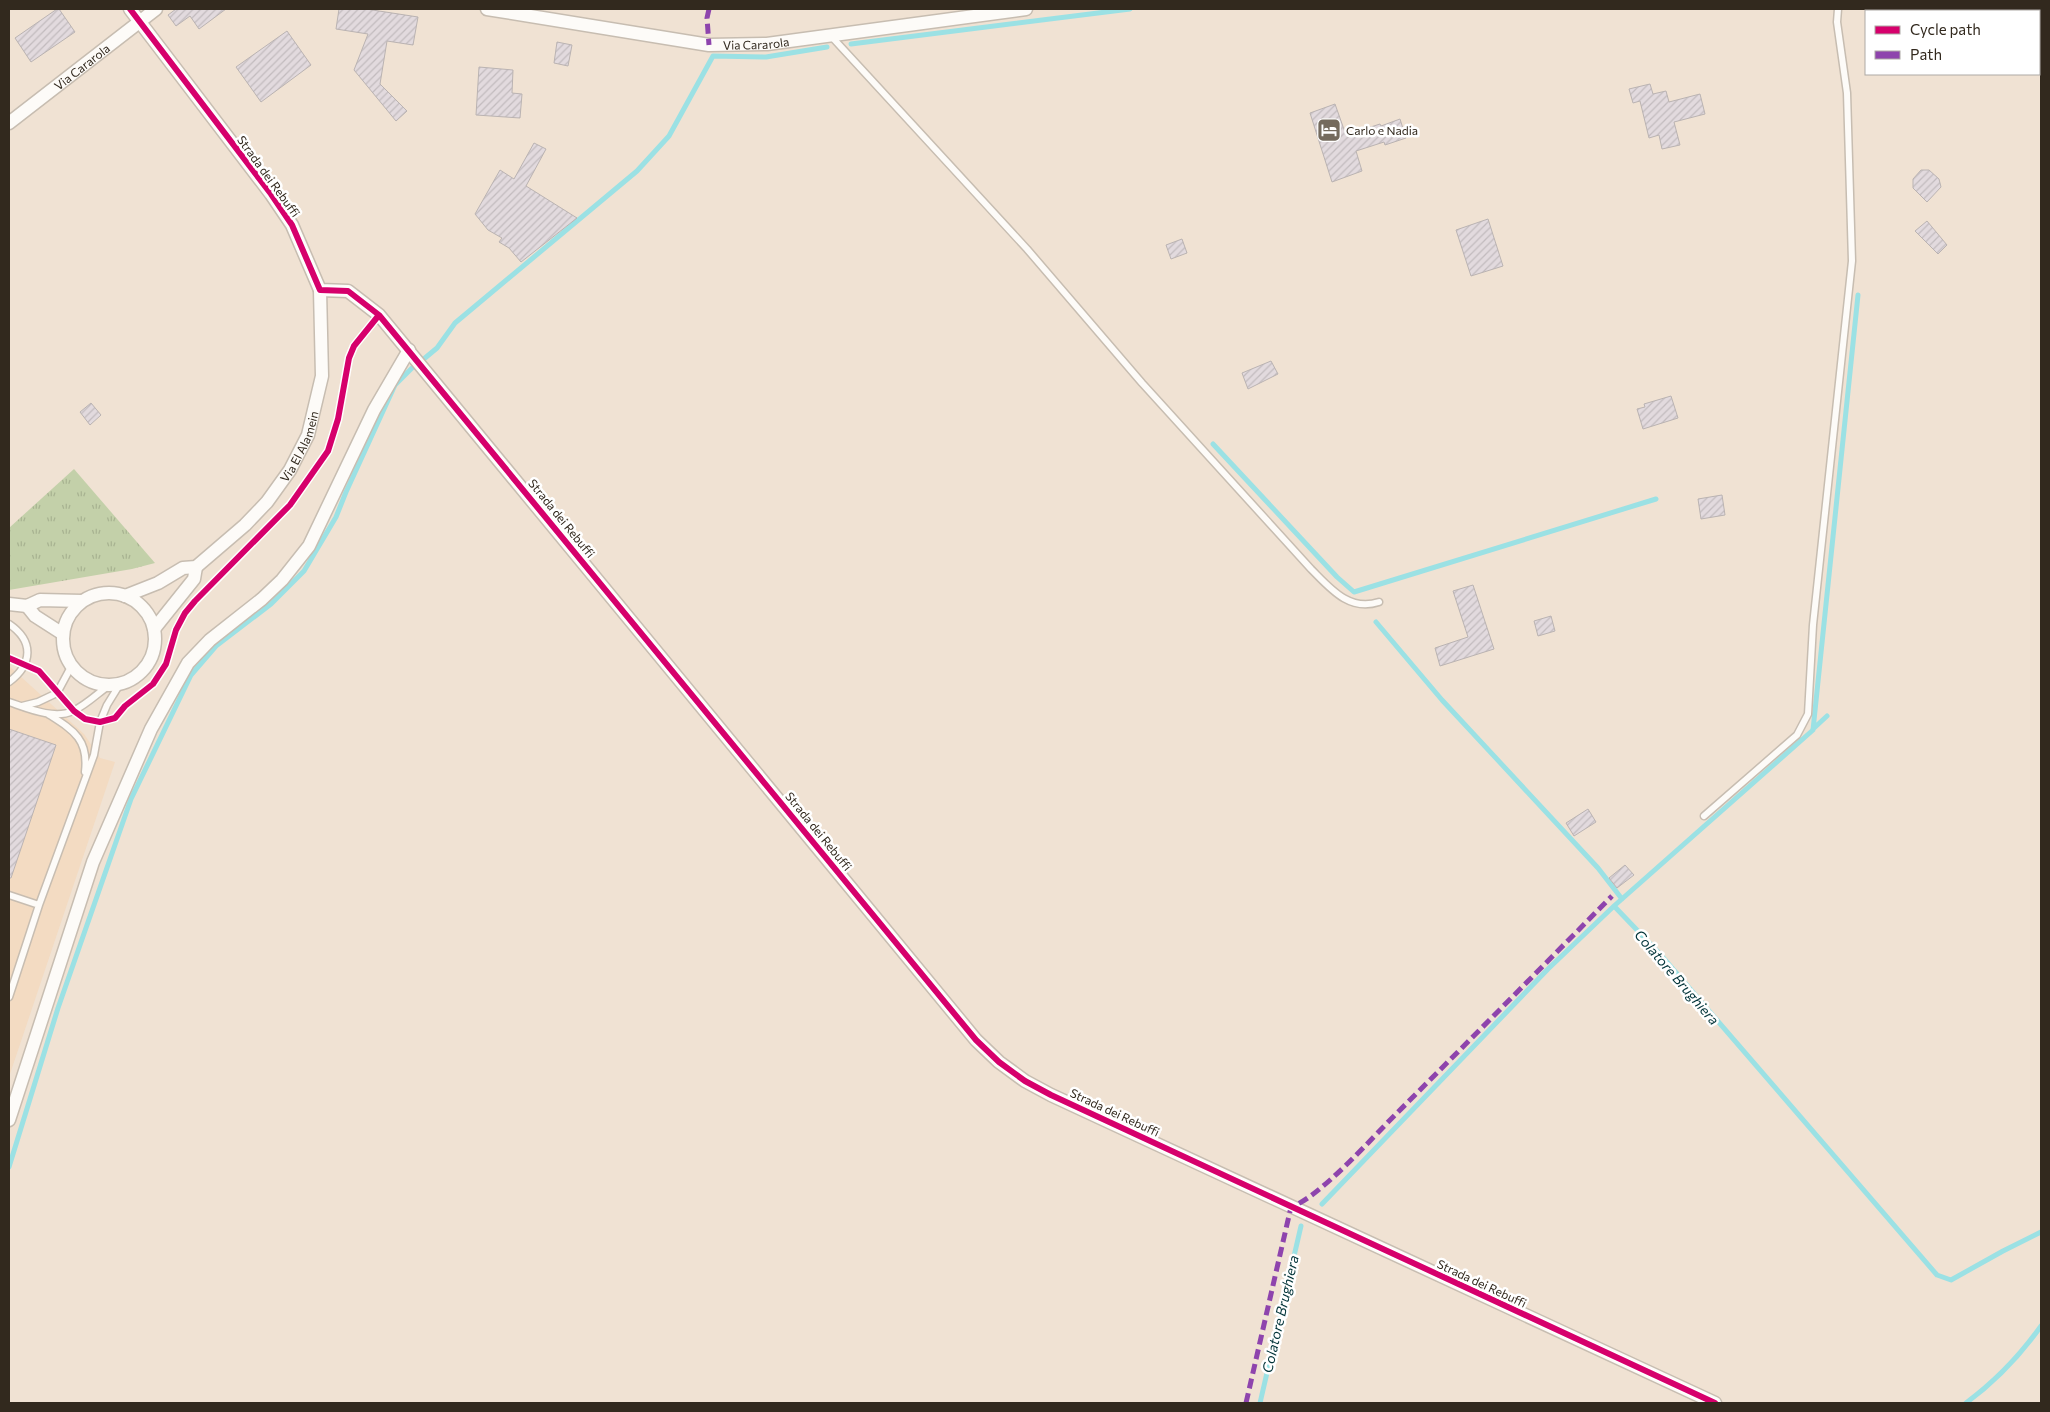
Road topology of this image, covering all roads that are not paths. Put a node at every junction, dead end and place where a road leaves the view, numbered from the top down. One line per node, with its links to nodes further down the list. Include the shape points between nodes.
1 (130, 9): 6 (street, Strada dei Rebuffi)
2 (156, 9): 6 (street, Via Cararola)
3 (486, 9): 7 (street, Via Cararola, via 709,45 767,44)
4 (1026, 9): 7 (street, Via Cararola)
5 (1838, 9): 27 (lane, via 1847,93 1852,261 1814,616 1808,714 1797,734)
6 (139, 22): 8 (street, Via Cararola); 9 (street, Strada dei Rebuffi, via 292,225)
7 (830, 35): 14 (lane, via 1027,249 1142,383 1311,569 1337,595 1351,602 1368,605)
8 (9, 123)
9 (320, 290): 10 (street, Strada dei Rebuffi, via 348,290 379,314); 11 (street, Via El Alamein, via 322,376 308,435 290,470 267,502)
10 (409, 350): 31 (street, via 374,410 309,546 282,580 210,640 188,663 150,729 93,862); 32 (street, Strada dei Rebuffi, via 976,1040 999,1062 1051,1095)
11 (196, 567): 12 (street, Via El Alamein, via 183,568 158,583); 18 (street, Via El Alamein, via 194,579)
12 (125, 596): 13 (street, via 104,593); 18 (street, via 144,609)
13 (82, 601): 16 (street, via 40,600); 19 (street, via 68,618)
14 (1378, 602)
15 (9, 604): 16 (street)
16 (26, 606): 19 (street, via 35,616)
17 (9, 624): 21 (lane, via 27,644 26,665)
18 (154, 629): 22 (street, via 150,661 135,678)
19 (63, 634): 20 (street, via 63,650)
20 (71, 667): 22 (street, via 92,683); 24 (lane, via 57,693)
21 (9, 682)
22 (114, 685): 25 (lane, via 74,711); 26 (lane)
23 (9, 702): 24 (lane)
24 (22, 706): 25 (lane)
25 (46, 713): 26 (lane, via 73,730 82,741 86,753)
26 (84, 781): 29 (lane)
27 (1704, 816)
28 (9, 895): 29 (lane)
29 (39, 905): 30 (lane)
30 (9, 997)
31 (9, 1120)
32 (1715, 1403)

